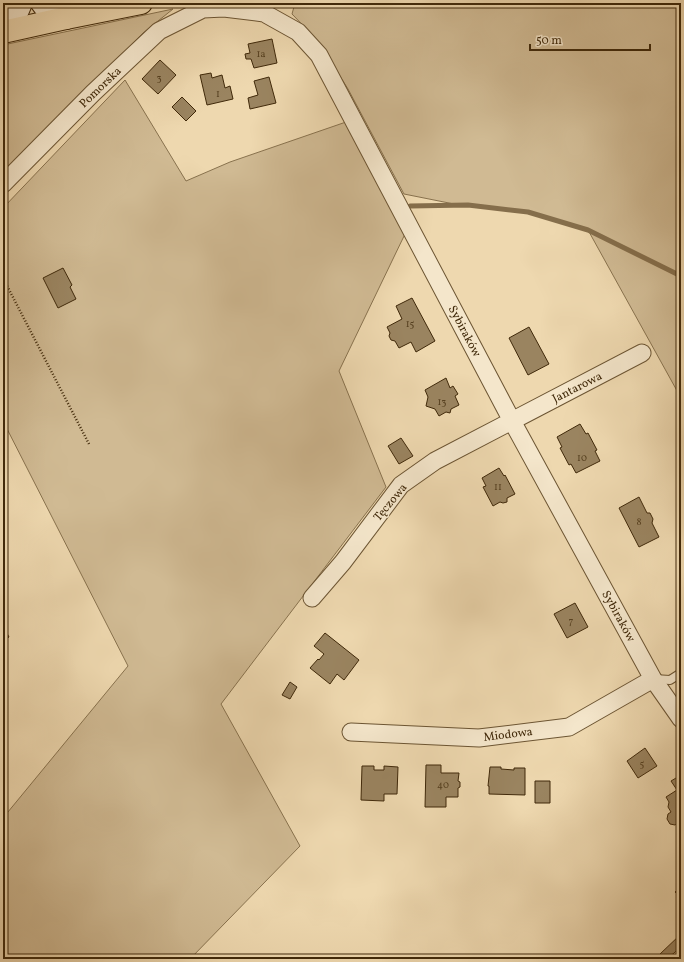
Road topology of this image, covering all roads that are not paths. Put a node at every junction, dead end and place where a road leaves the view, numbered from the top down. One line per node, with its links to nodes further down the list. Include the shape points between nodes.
1 (21, 3): 6 (main road)
2 (42, 3): 5 (main road, via 45,7)
3 (141, 3): 5 (main road)
4 (202, 6): 7 (street, Pomorska, via 159,31); 9 (street, Sybiraków, via 264,13 298,32 319,55)
5 (68, 10): 6 (main road)
6 (3, 32)
7 (3, 184)
8 (642, 353): 9 (street, Jantarowa)
9 (512, 421): 10 (street, Tęczowa, via 435,461 400,486 343,562); 12 (street, Sybiraków)
10 (312, 598)
11 (681, 673): 12 (lane, via 670,680)
12 (653, 679): 13 (street, Sybiraków); 14 (street, Miodowa, via 569,727 480,738)
13 (681, 719)
14 (351, 732)

